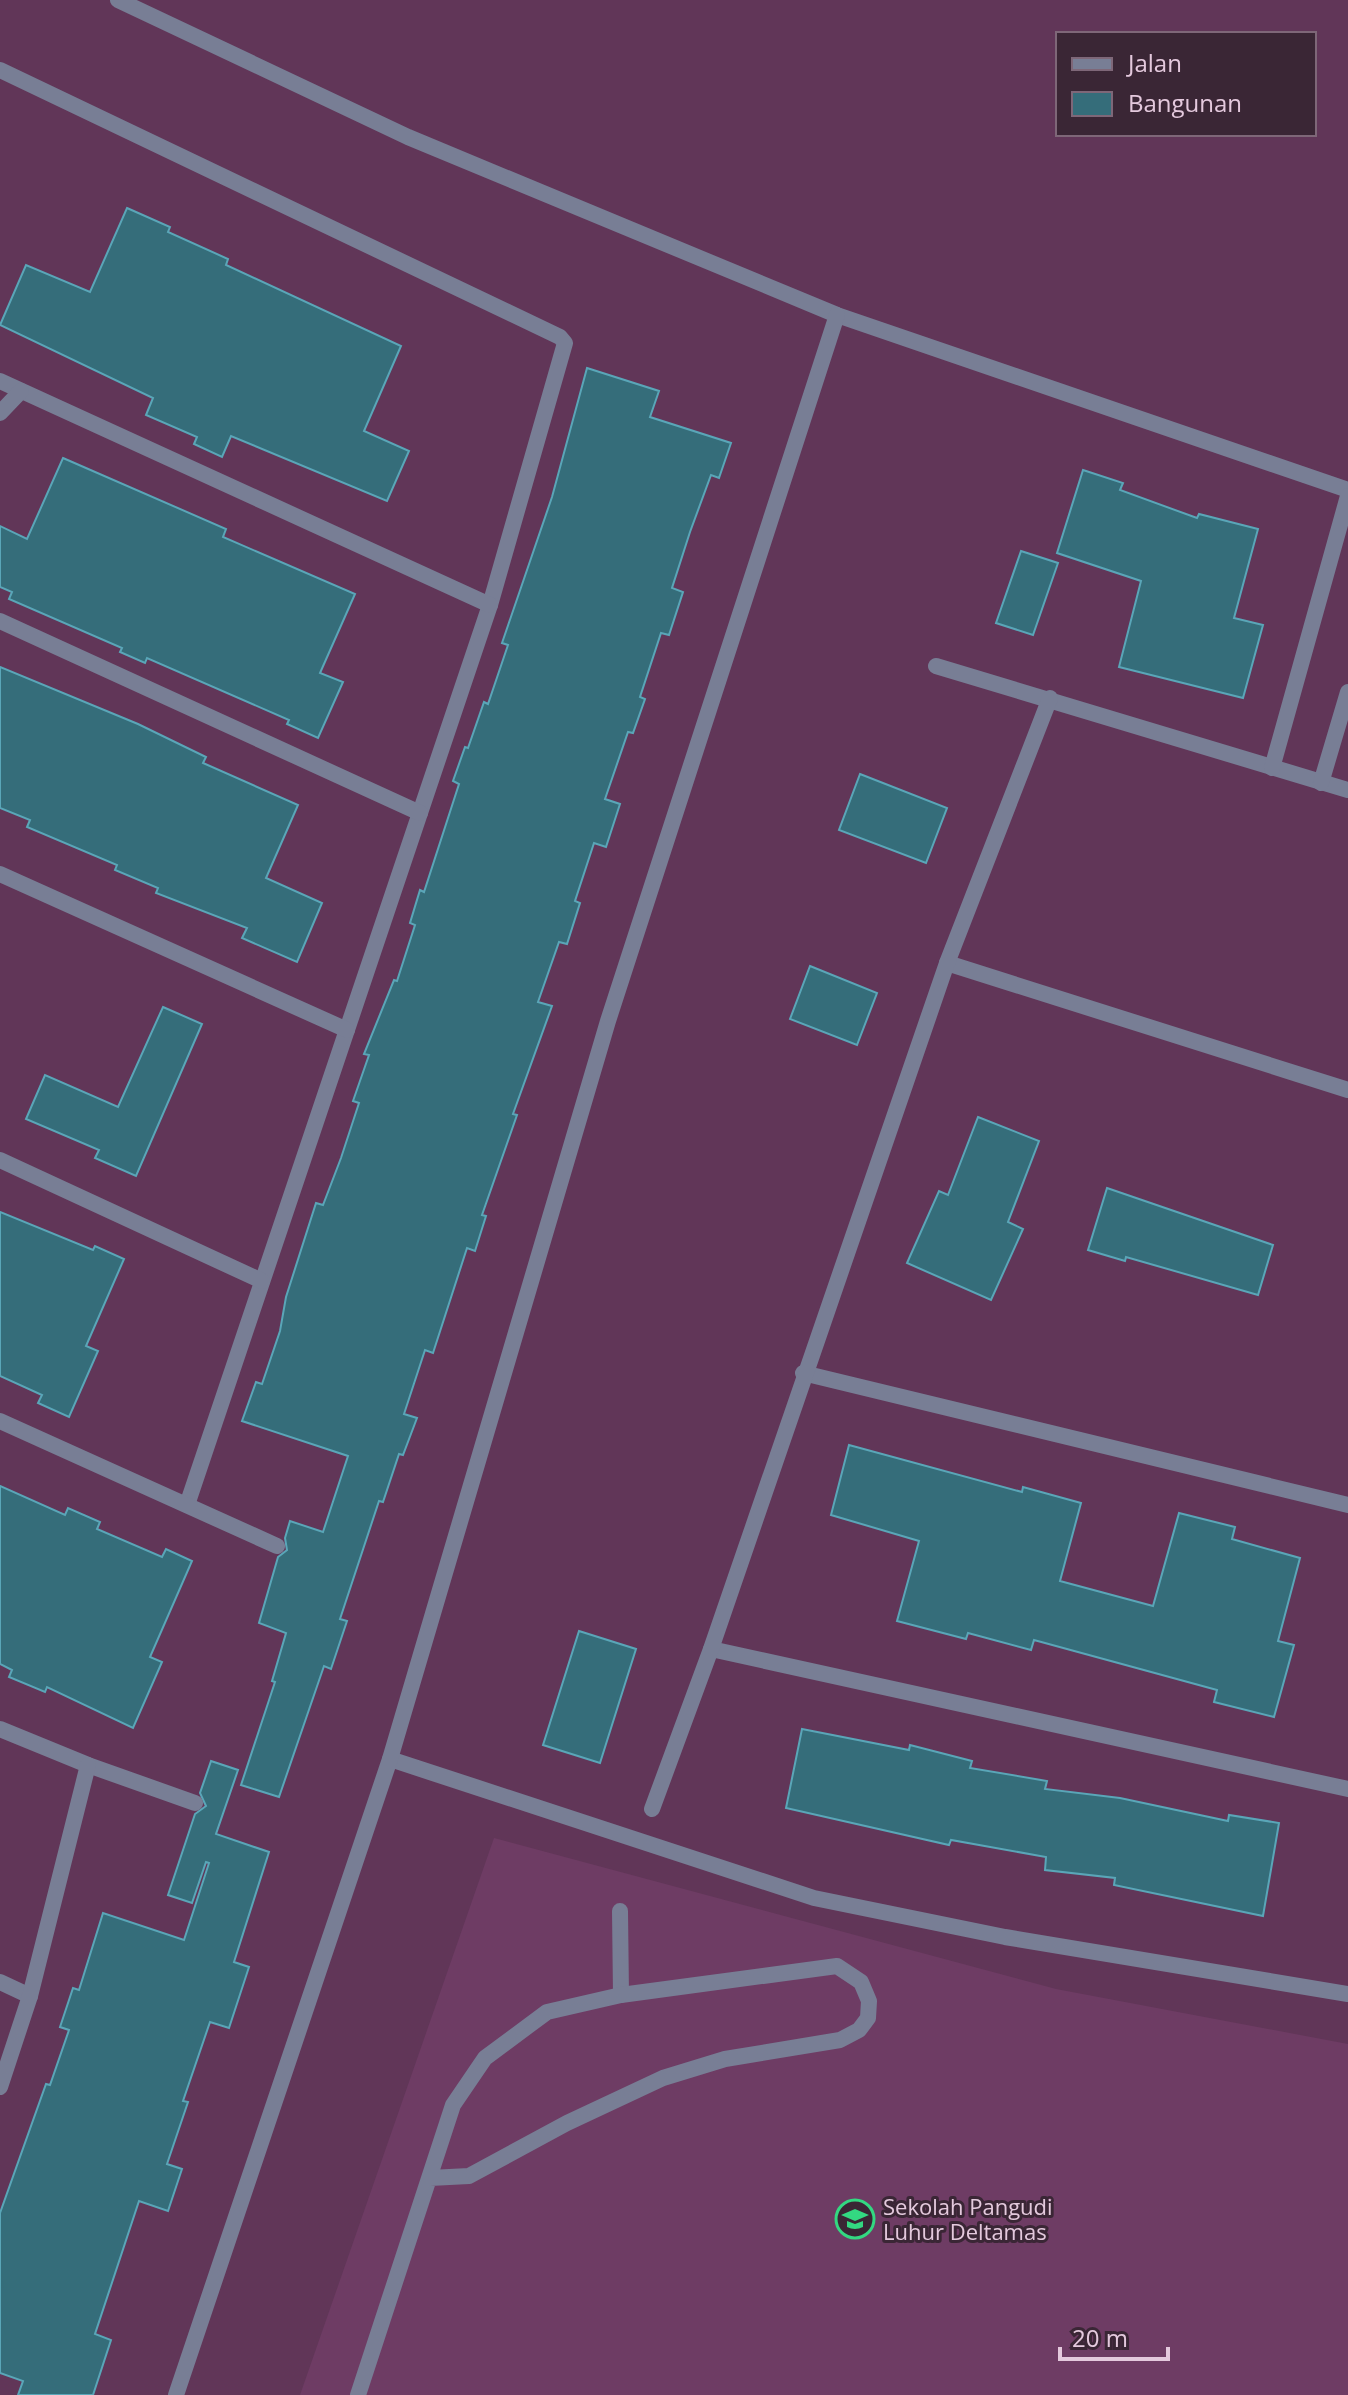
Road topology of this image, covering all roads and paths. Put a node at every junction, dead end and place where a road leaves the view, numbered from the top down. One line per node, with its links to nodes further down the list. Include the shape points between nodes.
1 (118, 0): 3 (street, via 408,137)
2 (0, 70): 9 (street, via 562,339)
3 (837, 315): 7 (street); 31 (street, via 608,1021)
4 (0, 381): 5 (street)
5 (21, 391): 6 (street); 9 (street)
6 (0, 413)
7 (1348, 490)
8 (1348, 496): 14 (street)
9 (490, 605): 17 (street)
10 (0, 621): 17 (street)
11 (936, 666): 13 (street)
12 (1348, 692): 15 (street)
13 (1050, 698): 14 (street); 19 (street)
14 (1272, 768): 15 (street)
15 (1321, 783): 16 (street)
16 (1348, 790)
17 (420, 813): 20 (street)
18 (0, 874): 20 (street)
19 (947, 963): 21 (street); 24 (street)
20 (347, 1030): 23 (street)
21 (1348, 1090)
22 (0, 1160): 23 (street)
23 (262, 1281): 26 (street)
24 (803, 1373): 27 (street); 29 (street)
25 (0, 1421): 26 (street)
26 (187, 1505): 28 (street)
27 (1348, 1505)
28 (277, 1546)
29 (711, 1649): 33 (street); 35 (street)
30 (0, 1729): 32 (street)
31 (390, 1759): 38 (street, via 814,1898 1005,1937); 43 (street)
32 (88, 1765): 34 (street); 40 (street)
33 (1348, 1789)
34 (195, 1803)
35 (652, 1809)
36 (620, 1911): 39 (street)
37 (0, 1982): 40 (street)
38 (1348, 1994)
39 (621, 1995): 42 (street, via 547,2012 485,2058 453,2105); 42 (street, via 837,1966 861,1982 869,2001 868,2018 840,2040 725,2059 663,2078 469,2176)
40 (30, 1996): 41 (street)
41 (0, 2087)
42 (430, 2178): 44 (street)
43 (176, 2395)
44 (358, 2395)

